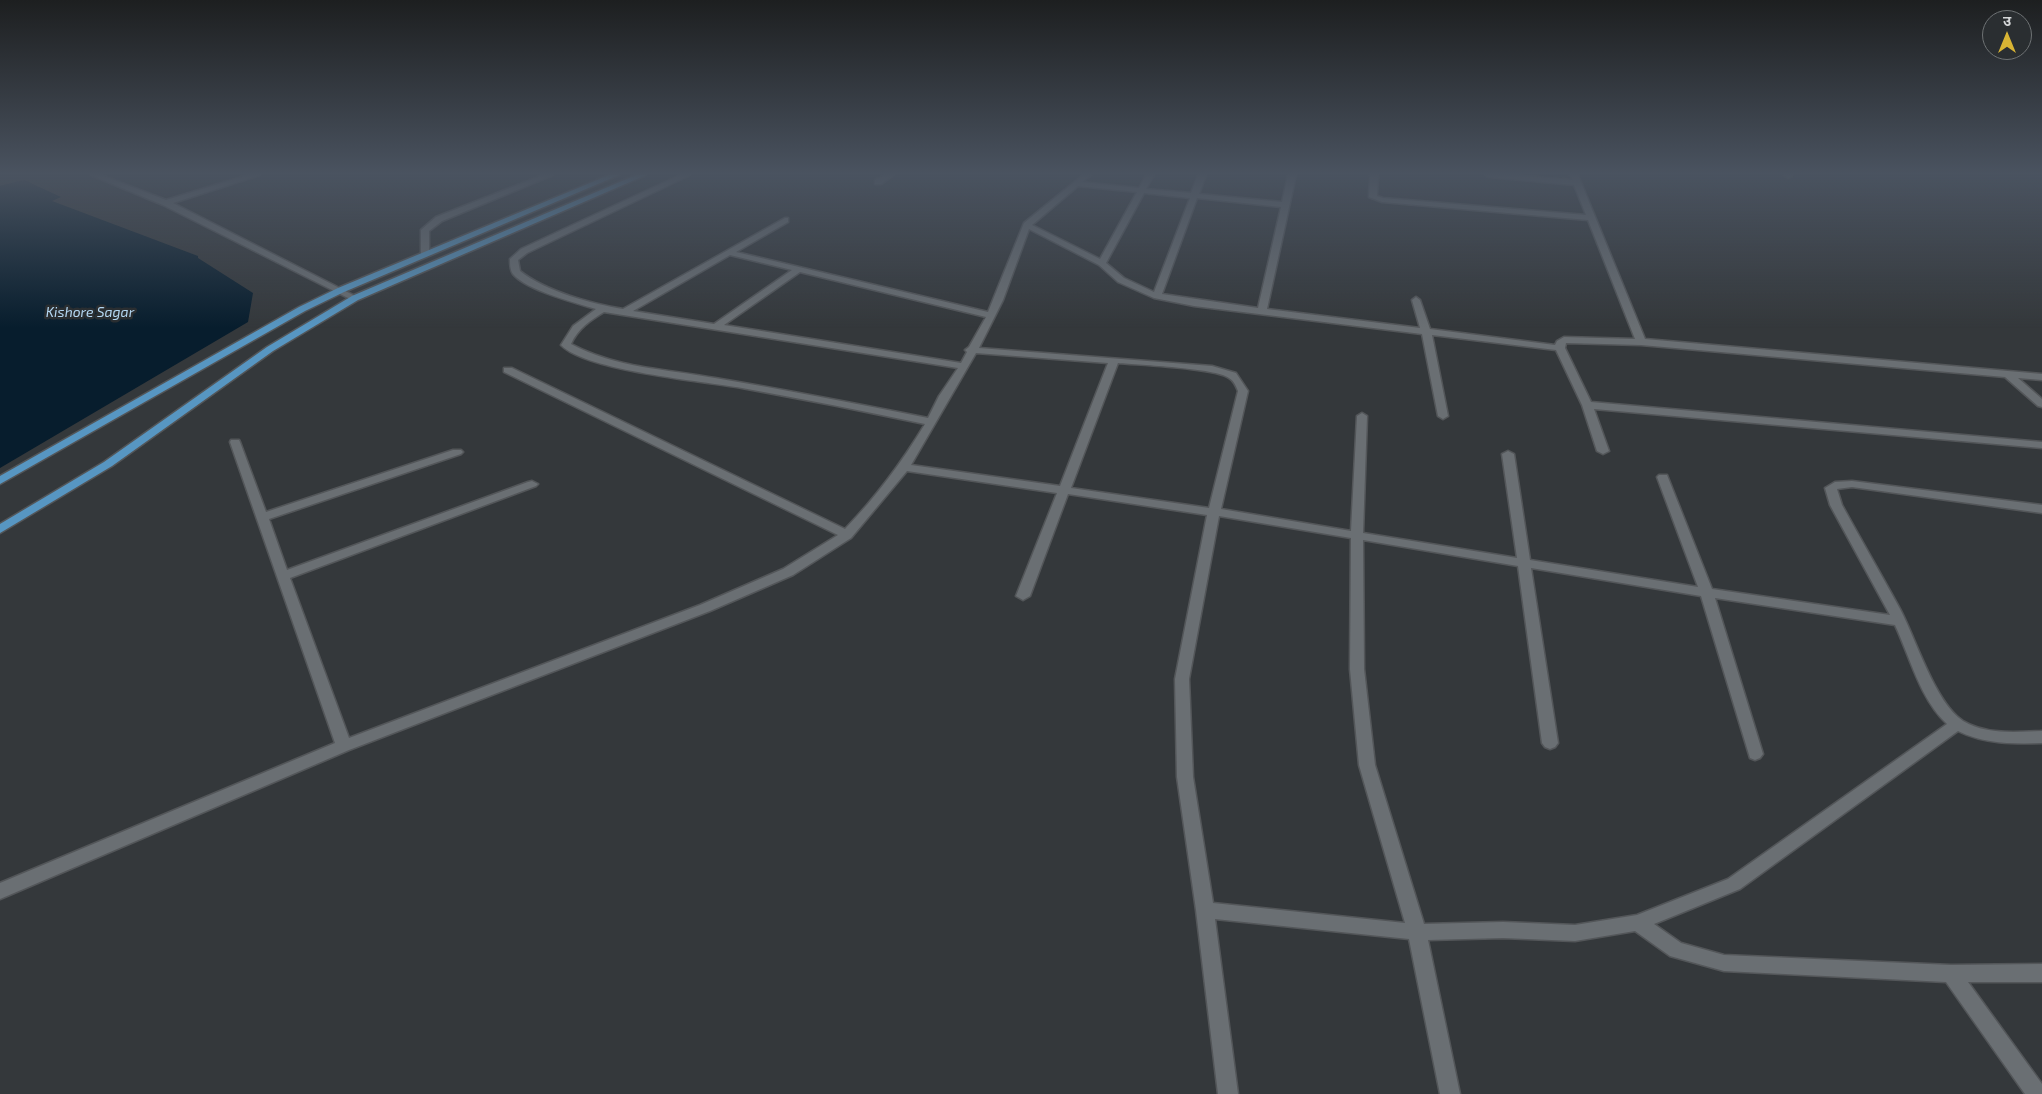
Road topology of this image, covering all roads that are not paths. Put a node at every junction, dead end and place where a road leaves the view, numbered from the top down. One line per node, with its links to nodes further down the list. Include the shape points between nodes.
1 (212, 226): 17 (street)
2 (430, 226): 14 (street, via 425,230)
3 (494, 226): 14 (main road)
4 (523, 226): 19 (main road)
5 (577, 226): 21 (street, via 532,247 514,259 514,265 518,273 554,292)
6 (775, 226): 13 (street)
7 (1027, 226): 24 (street, via 999,300)
8 (1029, 226): 15 (street)
9 (1122, 226): 15 (street)
10 (1184, 226): 18 (street)
11 (1281, 226): 23 (street)
12 (1593, 226): 27 (street)
13 (730, 253): 16 (street); 22 (street)
14 (425, 255): 17 (main road)
15 (1102, 263): 18 (street, via 1121,280)
16 (799, 269): 24 (street); 25 (street)
17 (341, 290): 19 (street); 47 (main road, via 266,328)
18 (1157, 296): 23 (street)
19 (355, 298): 53 (main road, via 270,348 108,464)
20 (1416, 300): 26 (street)
21 (603, 309): 22 (street); 39 (street, via 570,333 566,345 580,354 622,365)
22 (624, 312): 25 (street)
23 (1262, 312): 26 (street)
24 (990, 315): 29 (street)
25 (718, 326): 31 (street)
26 (1426, 331): 28 (street); 38 (street)
27 (1641, 342): 28 (street, via 1571,339 1560,343); 33 (street)
28 (1560, 348): 36 (street)
29 (970, 350): 30 (street); 31 (street)
30 (1114, 360): 49 (street); 51 (street, via 1212,369 1232,375 1238,382 1243,391)
31 (964, 366): 39 (street)
32 (508, 370): 54 (street)
33 (2009, 375): 34 (street); 35 (street)
34 (2042, 377)
35 (2042, 404)
36 (1587, 405): 41 (street); 42 (street)
37 (1362, 416): 55 (street)
38 (1444, 416)
39 (932, 422): 45 (street)
40 (235, 442): 52 (street)
41 (2042, 445)
42 (1603, 451)
43 (457, 452): 52 (street)
44 (1508, 454): 56 (street)
45 (904, 467): 49 (street); 54 (street)
46 (1663, 477): 58 (street)
47 (0, 481)
48 (532, 484): 57 (street)
49 (1065, 490): 51 (street); 59 (street)
50 (2042, 509): 60 (street, via 1852,484 1839,484 1832,488 1836,506)
51 (1214, 512): 55 (street); 67 (street, via 1182,680 1184,777)
52 (262, 517): 57 (street)
53 (0, 529)
54 (847, 535): 64 (street, via 788,572 706,608)
55 (1357, 536): 56 (street); 69 (street, via 1357,669 1367,766)
56 (1526, 562): 58 (street); 63 (street)
57 (282, 576): 64 (street)
58 (1707, 594): 60 (street); 65 (street)
59 (1023, 596)
60 (1900, 621): 61 (street, via 1940,707)
61 (1957, 724): 62 (street, via 1985,734); 68 (street, via 1734,884)
62 (2042, 737)
63 (1550, 743)
64 (344, 746): 66 (street)
65 (1756, 754)
66 (0, 891)
67 (1205, 910): 69 (street); 72 (street)
68 (1638, 923): 69 (street, via 1575,933 1503,930); 70 (street, via 1676,950 1724,963)
69 (1417, 932): 73 (street)
70 (1952, 974): 71 (street); 74 (street)
71 (2042, 974)
72 (1228, 1094)
73 (1450, 1094)
74 (2037, 1094)

